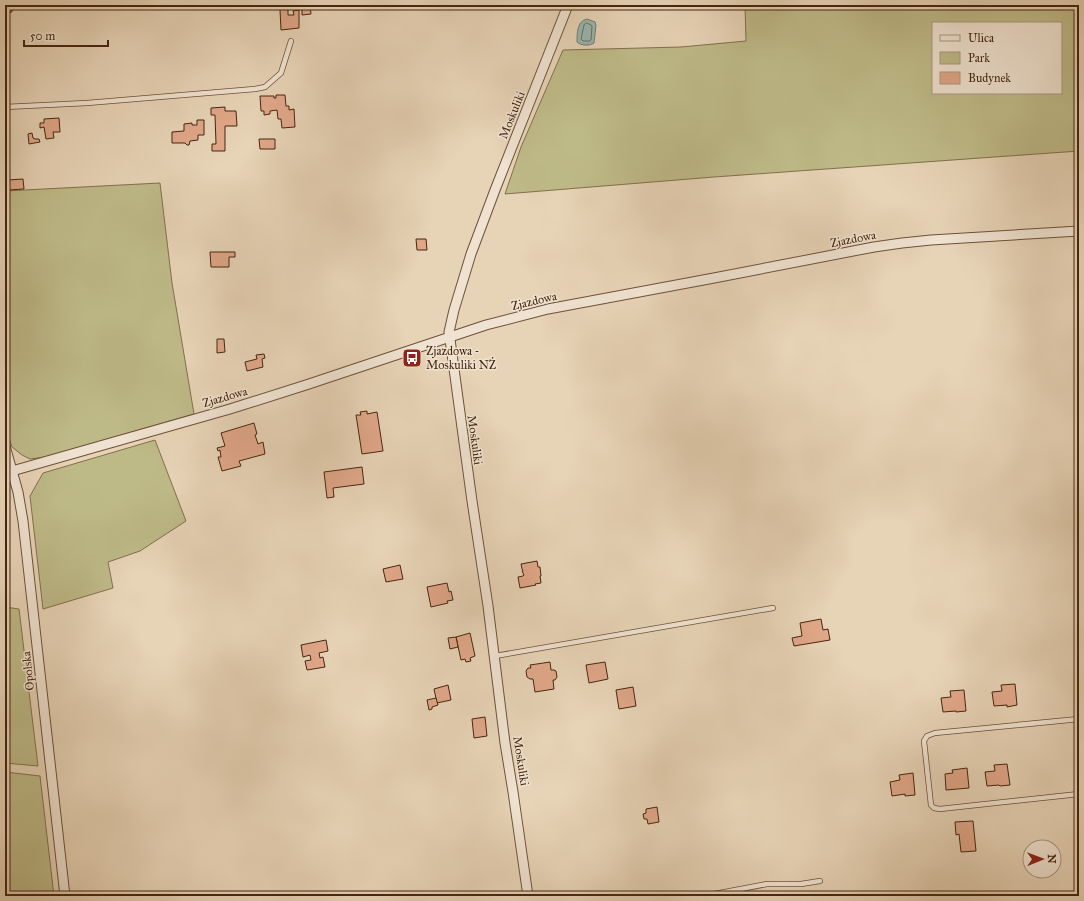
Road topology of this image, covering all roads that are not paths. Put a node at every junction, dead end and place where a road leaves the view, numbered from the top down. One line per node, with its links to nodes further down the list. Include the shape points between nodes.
1 (568, 5): 5 (street, Moskuliki, via 471,254 451,320)
2 (291, 41): 3 (lane, via 281,73 265,87 87,103)
3 (5, 106)
4 (1079, 231): 5 (street, Zjazdowa, via 931,240 874,247 548,309 486,325)
5 (450, 338): 7 (street, Zjazdowa, via 249,403); 9 (street, Moskuliki)
6 (5, 446): 7 (street, Opolska)
7 (12, 471): 13 (street, Opolska, via 23,521)
8 (773, 608): 9 (lane)
9 (495, 656): 14 (street, Moskuliki)
10 (1079, 719): 11 (lane, via 935,733 927,736 924,741 931,805 934,808)
11 (1079, 794)
12 (820, 881): 15 (lane, via 767,884)
13 (65, 896)
14 (528, 896)
15 (704, 896)

